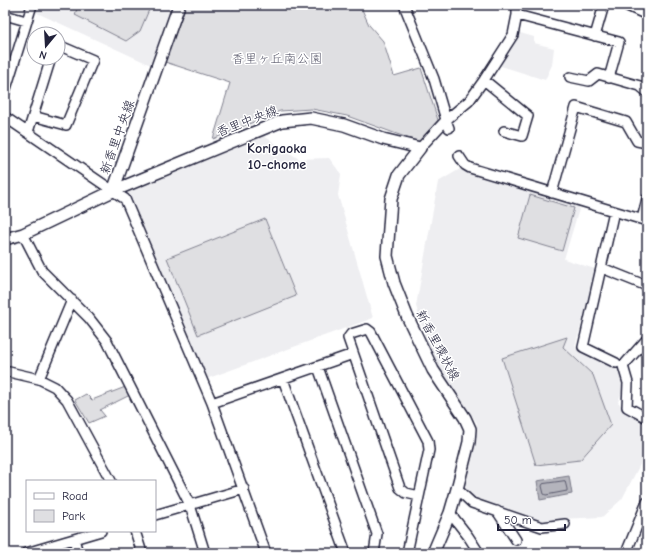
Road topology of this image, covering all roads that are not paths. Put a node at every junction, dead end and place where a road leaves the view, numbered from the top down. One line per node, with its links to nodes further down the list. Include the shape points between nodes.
1 (32, 5): 11 (street)
2 (179, 5): 28 (street, 新香里中央線)
3 (404, 5): 22 (street, via 434,79)
4 (517, 5): 9 (street)
5 (604, 5): 12 (street)
6 (625, 5): 7 (street)
7 (635, 7): 10 (street)
8 (5, 15): 11 (street)
9 (517, 15): 12 (street); 17 (street, via 513,35)
10 (647, 15)
11 (26, 21): 18 (street)
12 (595, 36): 16 (street, via 619,42)
13 (66, 48): 20 (street, via 93,60 66,125)
14 (49, 66): 20 (street)
15 (570, 77): 16 (street, via 588,81 598,74)
16 (609, 78): 19 (street, via 640,86)
17 (484, 80): 22 (street, via 469,101); 23 (street, via 528,116 522,136)
18 (5, 92)
19 (647, 92)
20 (33, 116): 24 (street)
21 (5, 117): 24 (street)
22 (447, 124): 26 (street)
23 (504, 131)
24 (28, 132): 28 (street)
25 (647, 143): 29 (street, via 637,140 626,122 576,107)
26 (420, 148): 28 (street, 香里中央線, via 383,139 344,125 311,118 282,121); 48 (street, 新香里環状線, via 399,175 391,199 387,256 407,316 433,370 465,418 470,430)
27 (459, 156): 29 (street, via 470,168)
28 (112, 191): 33 (street, 新香里中央線); 45 (street, via 125,199)
29 (552, 193): 31 (street)
30 (647, 199): 32 (street)
31 (614, 211): 32 (street); 35 (street)
32 (644, 220)
33 (23, 234): 34 (street, 新香里中央線); 37 (street, via 42,271)
34 (5, 239)
35 (602, 268): 36 (street); 40 (street, via 583,347)
36 (647, 286)
37 (72, 300): 43 (street); 52 (street, via 107,341)
38 (647, 339): 46 (street, via 623,366 628,383 627,407)
39 (353, 354): 41 (street); 50 (street, via 400,488 406,493); 50 (street, via 348,338 351,334 367,329 371,332 428,441 430,450)
40 (616, 362)
41 (318, 367): 44 (street); 67 (street, via 377,534)
42 (5, 372): 43 (street)
43 (39, 379): 47 (street, via 54,387 67,400)
44 (283, 379): 45 (street); 66 (street)
45 (212, 403): 49 (street)
46 (647, 418)
47 (110, 480)
48 (458, 488): 53 (street, via 472,503); 54 (street, 新香里環状線)
49 (244, 489): 52 (street); 65 (street)
50 (420, 496): 68 (street)
51 (647, 502): 71 (street)
52 (190, 505): 55 (street); 64 (street)
53 (497, 511): 56 (street, via 542,526); 60 (street)
54 (450, 513): 69 (street, 新香里環状線); 70 (street)
55 (156, 515)
56 (565, 524)
57 (98, 532): 59 (street)
58 (135, 532): 63 (street)
59 (74, 539): 61 (street); 62 (street)
60 (516, 540)
61 (26, 553)
62 (78, 553)
63 (142, 553)
64 (205, 553)
65 (266, 553)
66 (346, 553)
67 (374, 553)
68 (407, 553)
69 (433, 553)
70 (479, 553)
71 (626, 553)

